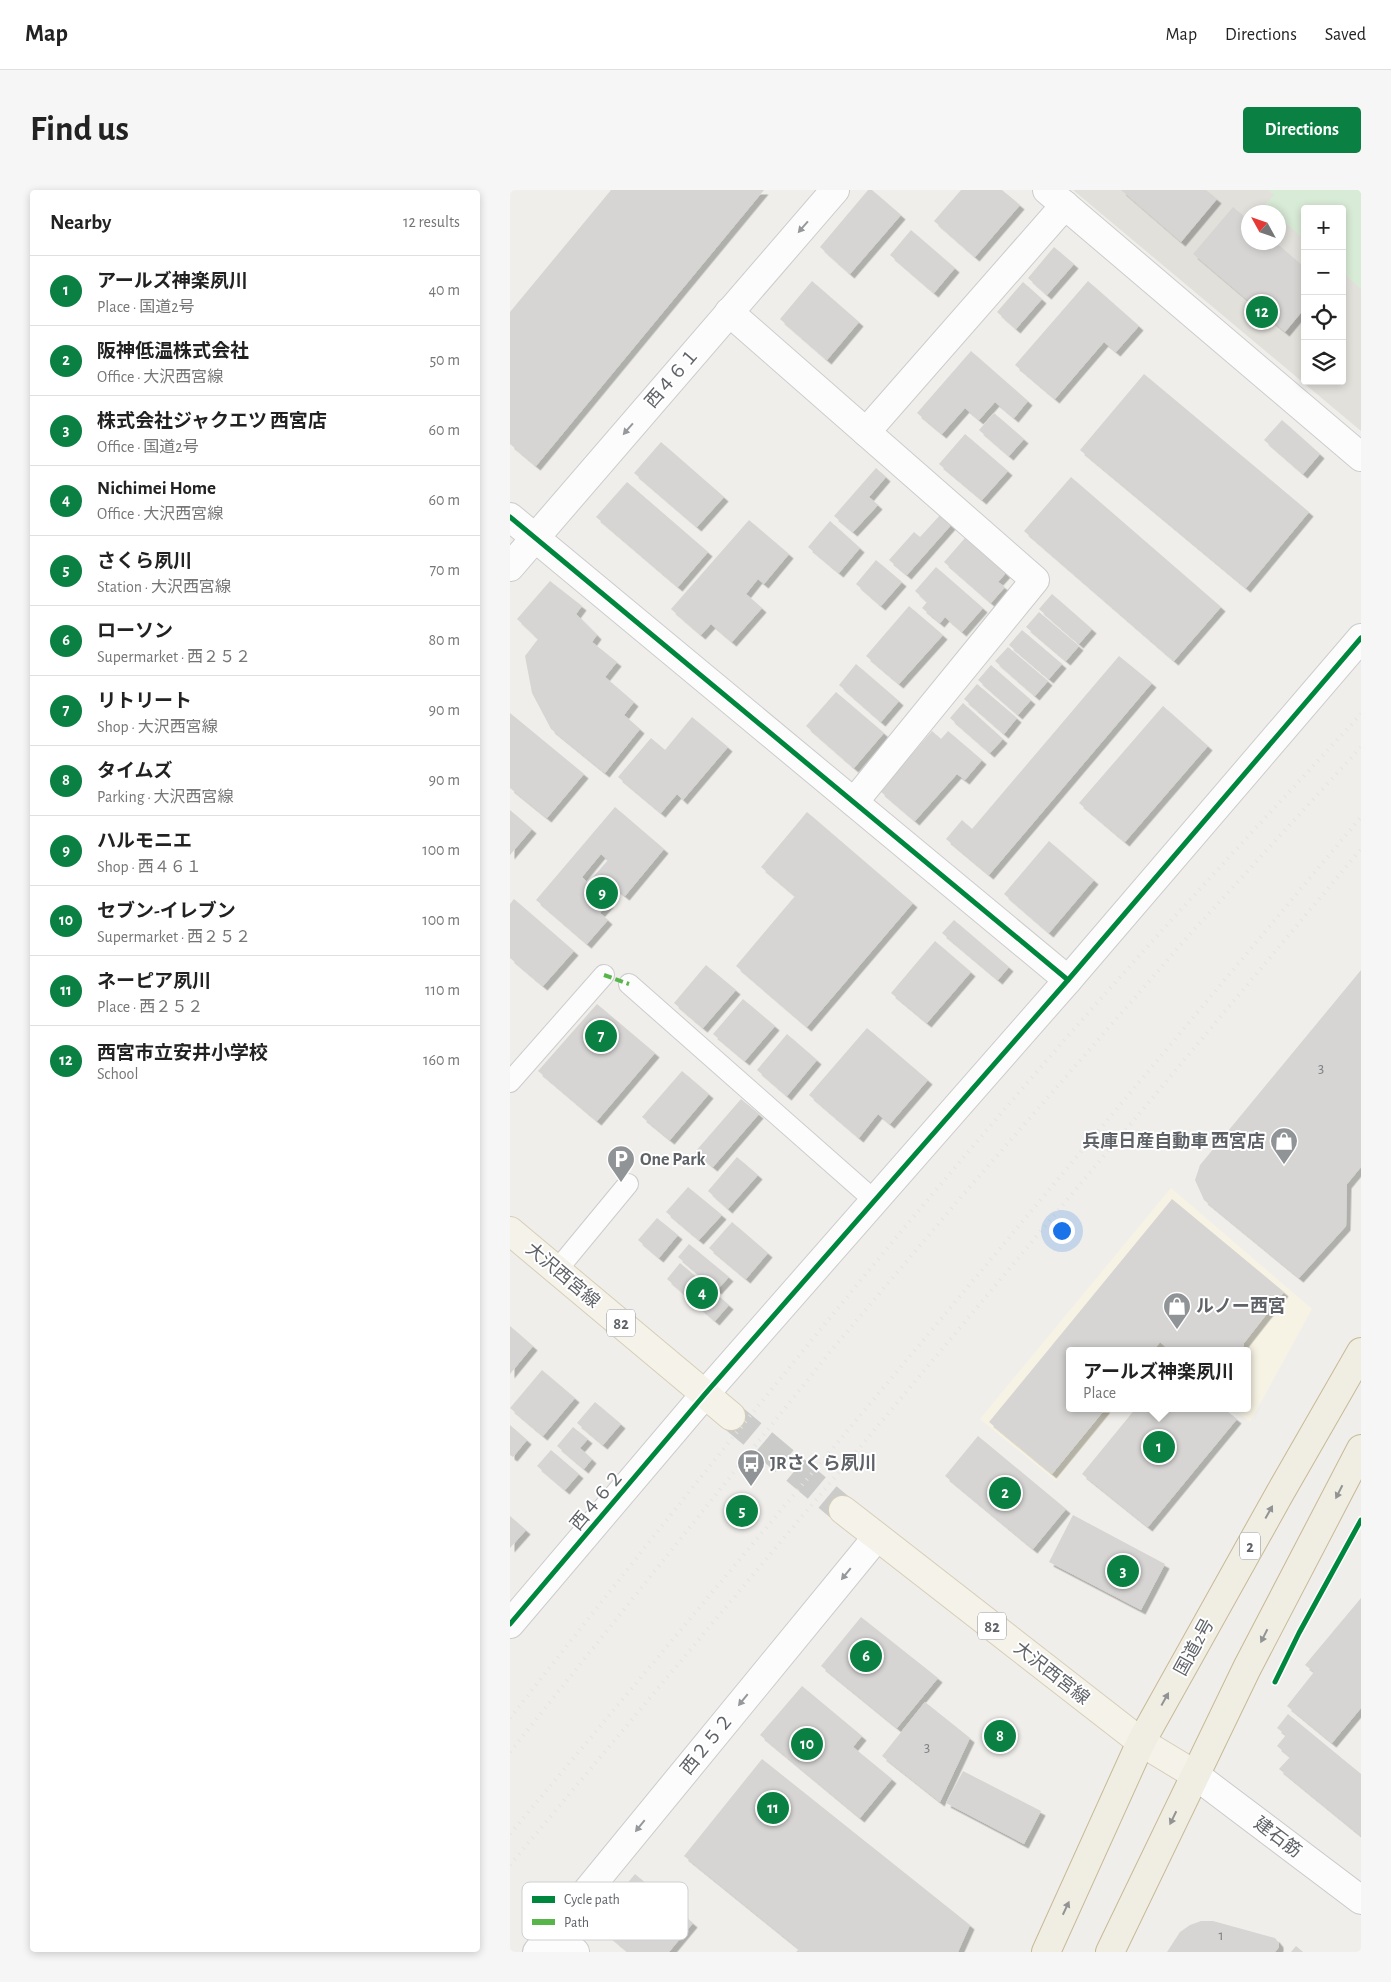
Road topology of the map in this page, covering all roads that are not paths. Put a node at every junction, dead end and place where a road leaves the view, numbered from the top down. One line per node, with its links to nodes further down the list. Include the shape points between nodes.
1 (834, 190): 3 (street, 西４６１, one-way to 3)
2 (1056, 198): 4 (street); 5 (street)
3 (729, 312): 4 (street); 7 (street, 西４６１, one-way to 7)
4 (866, 432): 10 (street, via 1035,580)
5 (1361, 456)
6 (510, 516): 7 (street)
7 (535, 538): 8 (street, 西４６１); 10 (street)
8 (510, 567)
9 (1361, 638): 12 (street, 西４６２)
10 (854, 802): 12 (street)
11 (604, 975): 14 (lane)
12 (1068, 980): 16 (street, 西４６２)
13 (629, 984): 16 (lane)
14 (510, 1082)
15 (628, 1184): 18 (lane)
16 (875, 1201): 20 (street, 西４６２)
17 (510, 1231): 18 (main road, 大沢西宮線 / 82)
18 (557, 1270): 20 (main road, 大沢西宮線 / 82)
19 (1361, 1352): 26 (highway, 国道2号 / 2, one-way to 19)
20 (705, 1394): 21 (main road, 大沢西宮線 / 82); 25 (street, 西４６２)
21 (731, 1416)
22 (1361, 1449): 27 (highway, one-way to 27)
23 (843, 1510): 24 (main road, 大沢西宮線 / 82)
24 (877, 1536): 26 (main road, 大沢西宮線 / 82); 28 (street, 西２５２, one-way to 28)
25 (510, 1624)
26 (1141, 1742): 27 (main road, 大沢西宮線 / 82); 32 (highway, 国道2号 / 2, one-way to 26)
27 (1194, 1774): 29 (street, 建石筋); 33 (highway, one-way to 33)
28 (594, 1882)
29 (1361, 1900)
30 (544, 1943): 31 (street)
31 (575, 1952)
32 (1046, 1952)
33 (1110, 1952)

